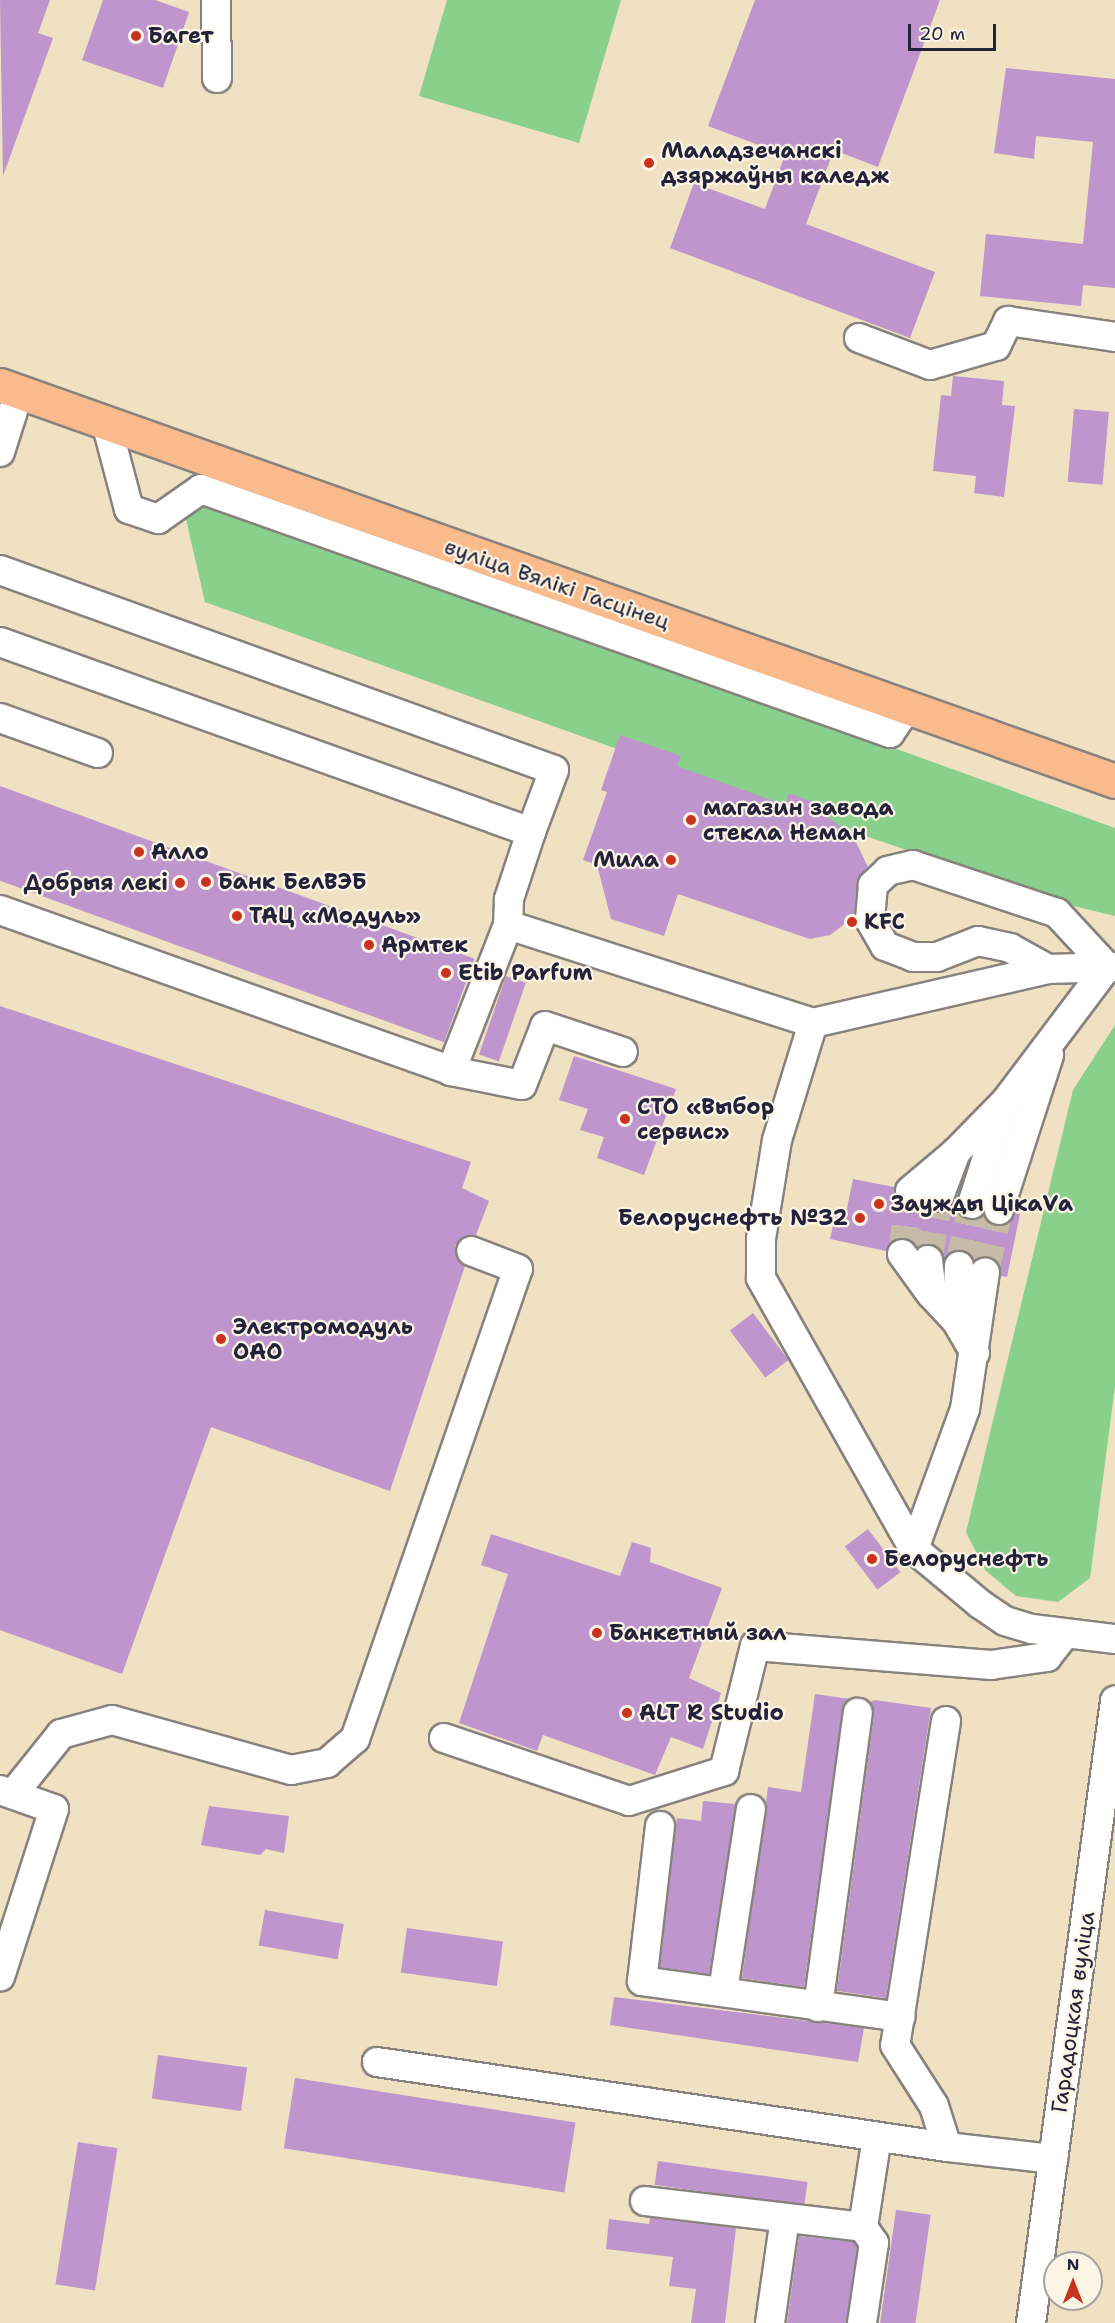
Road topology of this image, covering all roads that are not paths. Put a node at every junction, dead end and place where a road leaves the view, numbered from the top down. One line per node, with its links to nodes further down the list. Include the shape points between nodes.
1 (216, 0): 2 (street)
2 (217, 78)
3 (1115, 337): 4 (street, via 1008,321 996,346 930,365)
4 (859, 338)
5 (9, 388): 6 (main road, вуліца Вялікі Гасцінец); 7 (street)
6 (107, 426): 10 (main road, вуліца Вялікі Гасцінец); 10 (street, via 129,509 158,519 201,489 890,733)
7 (0, 452)
8 (0, 570): 14 (street, via 554,770)
9 (0, 642): 14 (street)
10 (907, 708): 13 (main road, вуліца Вялікі Гасцінец)
11 (0, 717): 12 (street)
12 (98, 753)
13 (1115, 781)
14 (531, 832): 16 (street, via 509,899)
15 (0, 910): 22 (street)
16 (508, 926): 19 (street); 22 (street)
17 (1111, 967): 18 (street); 18 (street, via 1057,913 913,865 888,871 873,885 870,920 885,946 913,957 937,957 978,941 1010,948); 20 (street)
18 (1048, 969): 19 (street)
19 (813, 1023): 33 (street, via 777,1140 761,1239 761,1278)
20 (1057, 1030): 23 (street); 28 (street)
21 (623, 1052): 22 (street, via 545,1026 522,1085)
22 (451, 1071)
23 (1006, 1101): 24 (street); 27 (street)
24 (956, 1152): 25 (street); 26 (street)
25 (910, 1191)
26 (939, 1197)
27 (972, 1204)
28 (999, 1210)
29 (471, 1251): 40 (street, via 518,1269 355,1739 327,1763 291,1770 112,1720 60,1734)
30 (915, 1257): 31 (street, via 932,1295)
31 (957, 1322): 32 (street); 32 (street, via 972,1269)
32 (975, 1353): 33 (street, via 965,1409)
33 (914, 1550): 34 (street, via 1005,1621)
34 (1065, 1634): 35 (street); 39 (street, via 1047,1657 991,1665 755,1646 724,1771 629,1801)
35 (1115, 1639)
36 (1115, 1701): 50 (street, Гарадоцкая вуліца)
37 (858, 1713): 45 (street)
38 (946, 1721): 46 (street)
39 (444, 1738)
40 (6, 1792): 43 (street, via 54,1809)
41 (751, 1809): 44 (street)
42 (660, 1826): 44 (street, via 642,1981)
43 (0, 1977)
44 (723, 1991): 45 (street)
45 (818, 2007): 46 (street)
46 (901, 2017): 49 (street, via 895,2045 934,2106)
47 (377, 2062): 48 (street)
48 (877, 2137): 49 (street); 53 (street)
49 (947, 2147): 50 (street)
50 (1053, 2159): 56 (street, Гарадоцкая вуліца)
51 (645, 2201): 52 (street)
52 (785, 2218): 53 (street); 54 (street)
53 (863, 2227): 55 (street, via 874,2243)
54 (770, 2323)
55 (862, 2323)
56 (1031, 2323)

